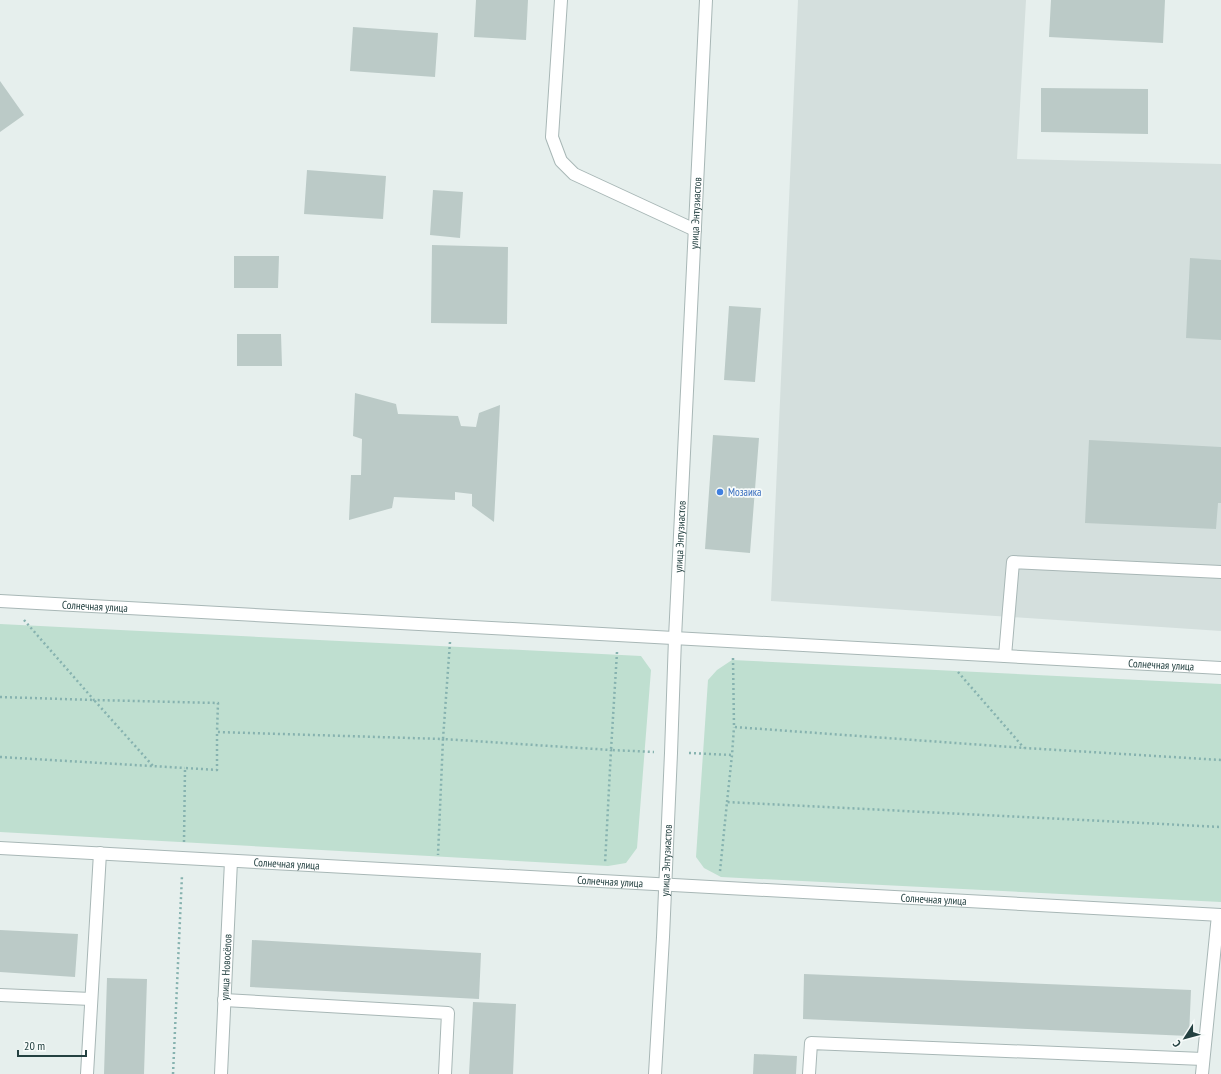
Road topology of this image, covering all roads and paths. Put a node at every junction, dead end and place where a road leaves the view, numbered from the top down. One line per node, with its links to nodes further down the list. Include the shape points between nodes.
1 (561, 0): 3 (street, via 552,137 561,161 574,174)
2 (706, 0): 3 (street, улица Энтузиастов)
3 (695, 230): 8 (street, улица Энтузиастов)
4 (1221, 572): 11 (street, via 1013,562)
5 (4, 601): 6 (street, Солнечная улица); 14 (path)
6 (452, 626): 7 (street, Солнечная улица); 17 (path)
7 (618, 635): 8 (street, Солнечная улица); 19 (path)
8 (675, 638): 9 (street, Солнечная улица); 20 (street, улица Энтузиастов)
9 (733, 641): 10 (street, Солнечная улица); 15 (path)
10 (941, 653): 11 (street, Солнечная улица); 18 (path)
11 (1005, 656): 12 (street, Солнечная улица)
12 (1221, 668)
13 (0, 697): 14 (path)
14 (94, 700): 16 (path, via 218,703); 24 (path)
15 (734, 727): 18 (path); 21 (path)
16 (217, 732): 17 (path); 25 (path, via 217,770)
17 (443, 739): 19 (path); 32 (path)
18 (1024, 748): 23 (path)
19 (611, 750): 20 (path); 33 (path)
20 (671, 753): 21 (path); 34 (street, улица Энтузиастов)
21 (732, 755): 26 (path)
22 (0, 757): 24 (path)
23 (1221, 760)
24 (153, 766): 25 (path)
25 (185, 768): 30 (path)
26 (727, 802): 27 (path); 35 (path)
27 (1221, 827)
28 (0, 848): 29 (street, Солнечная улица)
29 (100, 853): 30 (street, Солнечная улица); 38 (street)
30 (183, 858): 31 (street, Солнечная улица); 42 (path)
31 (231, 861): 32 (street, Солнечная улица); 39 (street, улица Новосёлов)
32 (438, 872): 33 (street, Солнечная улица)
33 (604, 881): 34 (street, Солнечная улица)
34 (664, 884): 35 (street, Солнечная улица); 45 (street, улица Энтузиастов)
35 (718, 887): 36 (street, Солнечная улица)
36 (1219, 915): 40 (street)
37 (0, 995): 38 (street)
38 (92, 999): 41 (street)
39 (224, 1000): 43 (street, улица Новосёлов); 44 (street, via 448,1013)
40 (1203, 1059): 46 (street, via 811,1043); 47 (street)
41 (87, 1074)
42 (173, 1074)
43 (221, 1074)
44 (445, 1074)
45 (654, 1074)
46 (809, 1074)
47 (1202, 1074)

